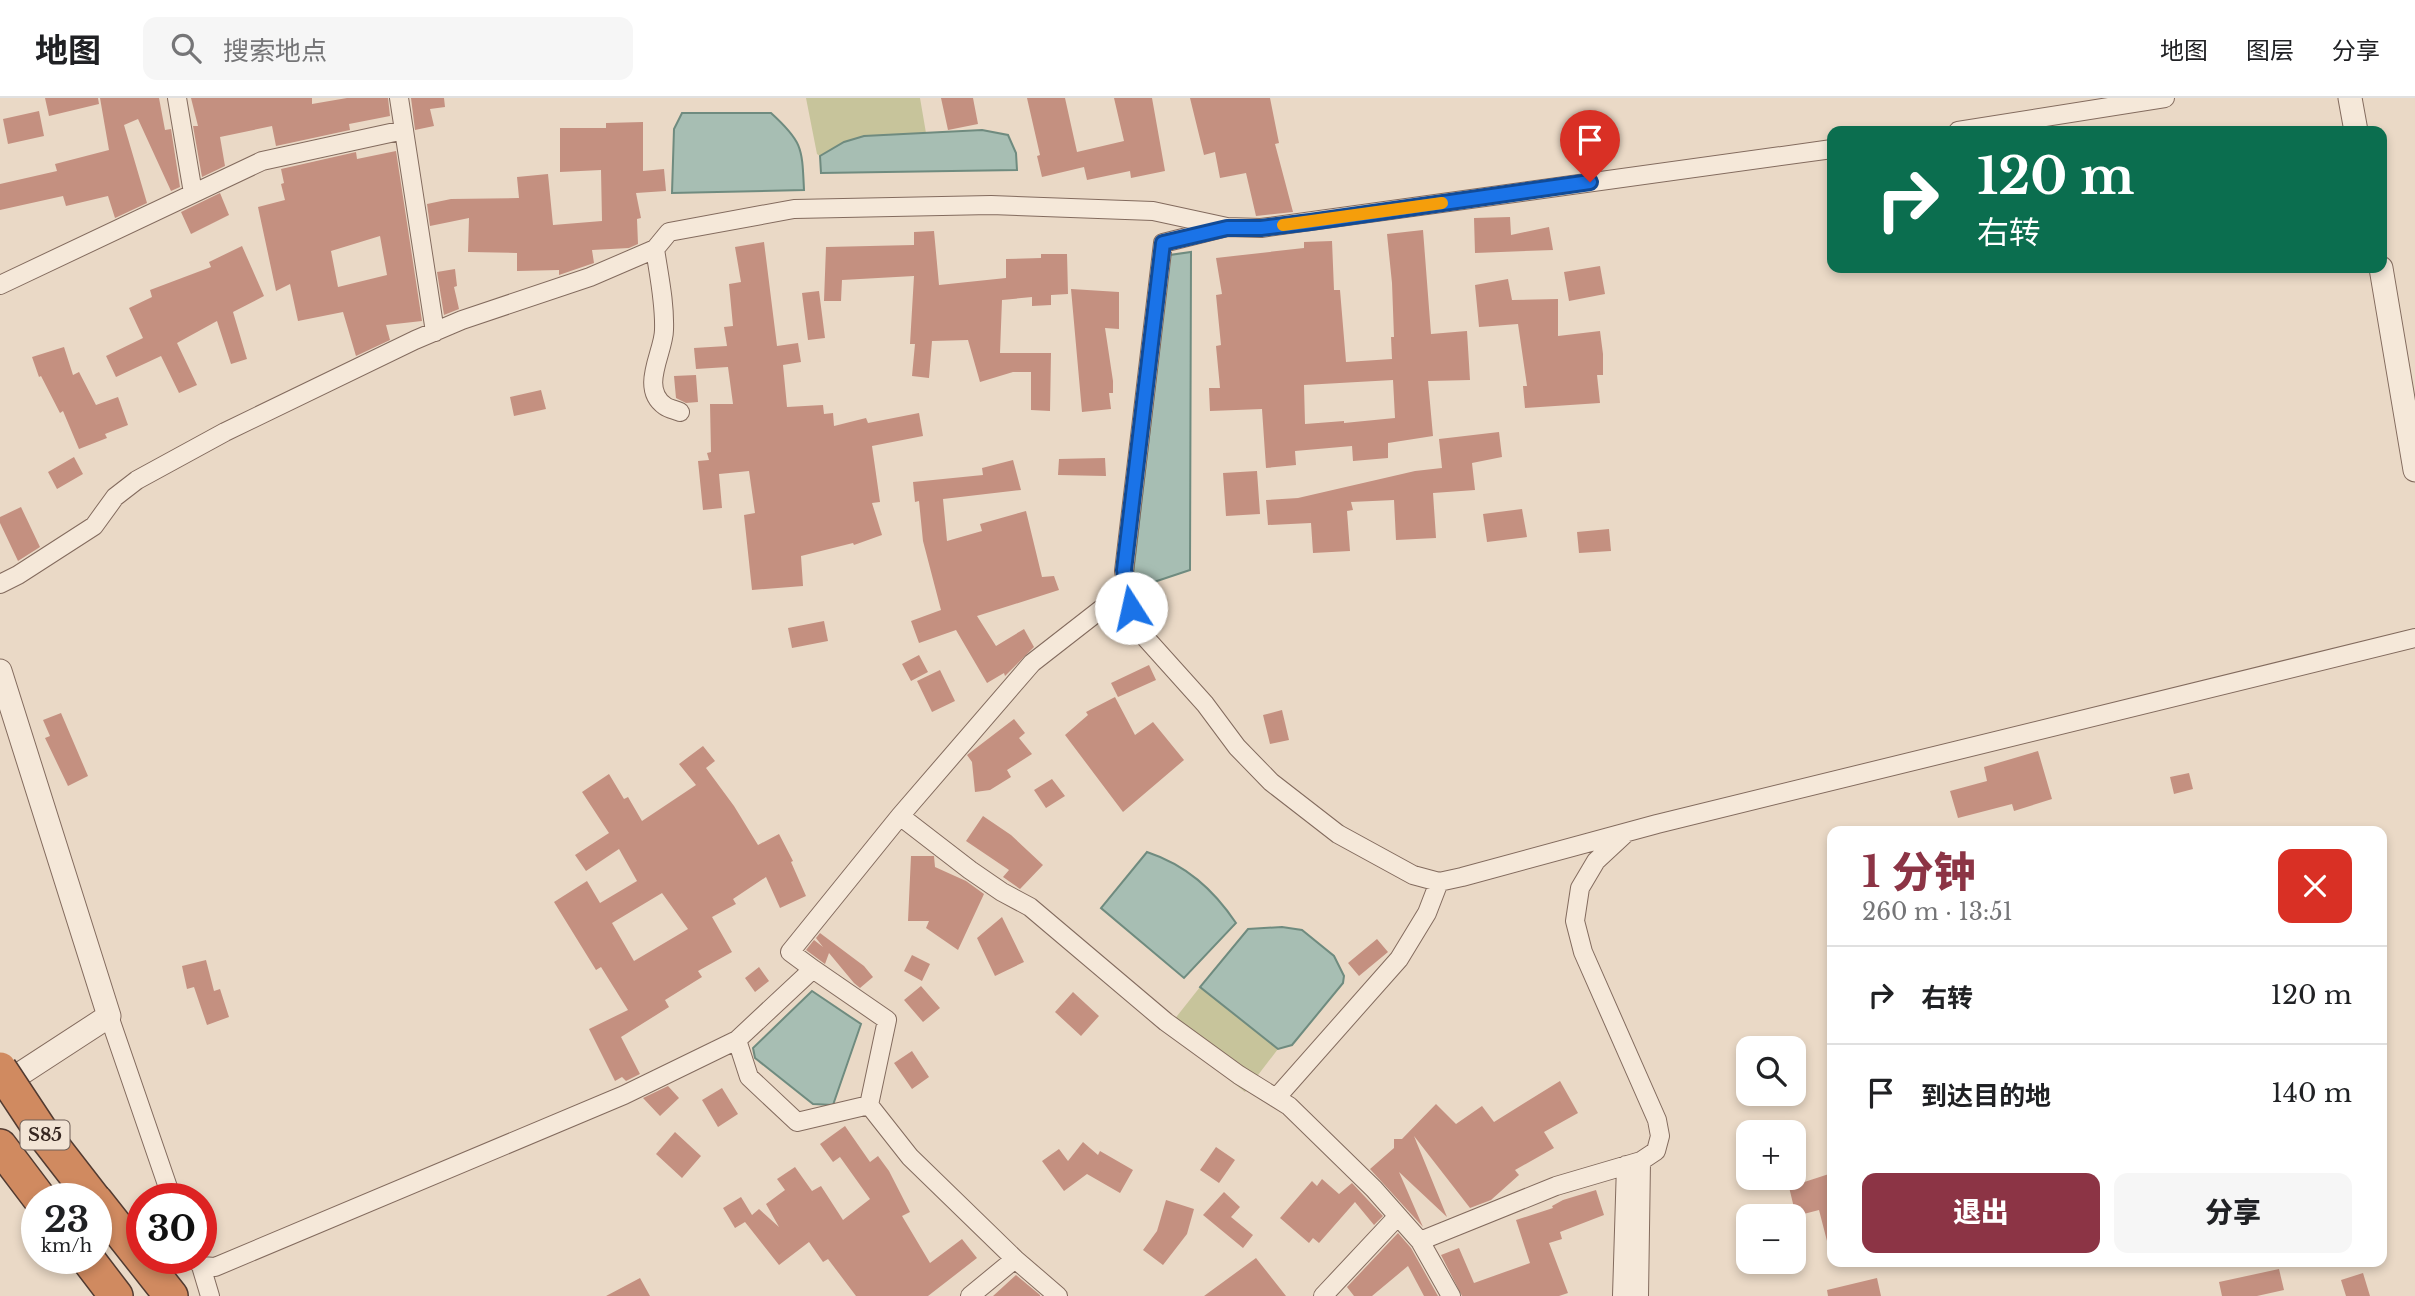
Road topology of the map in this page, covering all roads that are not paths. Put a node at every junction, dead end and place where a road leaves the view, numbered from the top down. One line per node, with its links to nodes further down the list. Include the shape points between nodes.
1 (177, 98): 9 (street)
2 (399, 98): 7 (street)
3 (2165, 98): 5 (street)
4 (2350, 98): 6 (street)
5 (1989, 126)
6 (2355, 126)
7 (404, 130): 9 (street, via 262,160); 14 (street)
8 (1827, 150): 10 (street, via 1310,222)
9 (193, 194): 13 (street)
10 (1227, 228): 11 (street, via 1153,211 991,205 794,209 669,232); 18 (street, via 1163,243 1124,570)
11 (655, 249): 14 (street); 15 (street, via 664,333 653,370 654,391 664,406)
12 (2382, 273): 16 (street)
13 (0, 285)
14 (436, 332): 17 (street, via 225,432 138,480 115,497 94,526)
15 (680, 412)
16 (2415, 470)
17 (0, 584)
18 (1127, 589): 21 (street, via 1032,663); 23 (street, via 1143,635 1271,782 1338,834 1413,875)
19 (2415, 638): 22 (street)
20 (0, 671): 25 (street)
21 (900, 816): 24 (street, via 790,952); 29 (street, via 970,870 1030,906 1166,1022)
22 (1626, 832): 23 (street); 32 (street, via 1596,861 1585,879 1575,921 1583,952 1657,1120 1660,1136 1656,1151)
23 (1439, 881): 29 (street, via 1399,959)
24 (813, 969): 26 (street); 30 (street, via 887,1020)
25 (108, 1016): 28 (street); 35 (street)
26 (737, 1040): 30 (street, via 749,1077 797,1122); 40 (street, via 624,1095)
27 (0, 1069): 34 (highway, S85, bridge)
28 (0, 1087)
29 (1276, 1098): 36 (street)
30 (869, 1105): 39 (street, via 910,1157)
31 (0, 1146): 33 (highway, S85)
32 (1634, 1163): 38 (street, via 1556,1186); 50 (street); 51 (street)
33 (28, 1183)
34 (82, 1183)
35 (166, 1183)
36 (1398, 1216): 38 (street); 48 (street)
37 (112, 1221): 44 (highway, S85)
38 (1420, 1241): 49 (street)
39 (1015, 1259): 46 (street); 47 (street)
40 (217, 1266)
41 (99, 1274): 43 (highway)
42 (202, 1274): 45 (street)
43 (116, 1296)
44 (171, 1296)
45 (210, 1296)
46 (970, 1296)
47 (1058, 1296)
48 (1323, 1296)
49 (1451, 1296)
50 (1622, 1296)
51 (1639, 1296)

